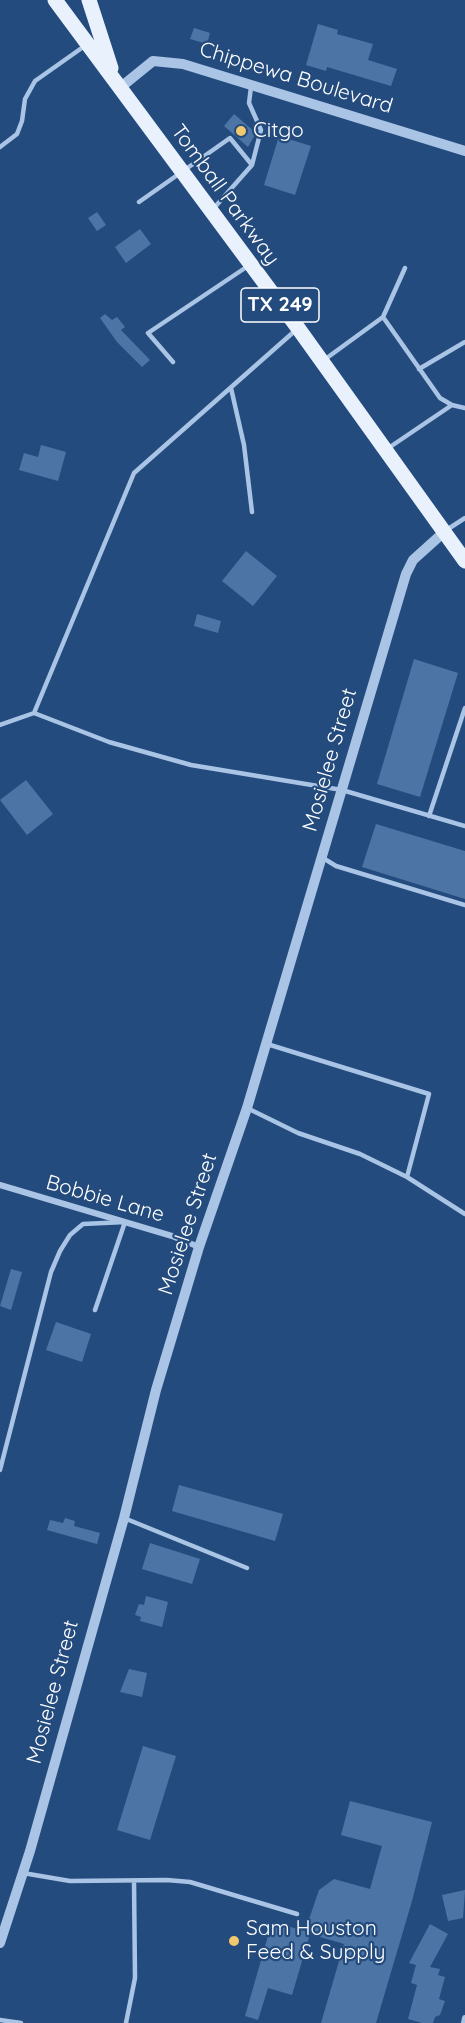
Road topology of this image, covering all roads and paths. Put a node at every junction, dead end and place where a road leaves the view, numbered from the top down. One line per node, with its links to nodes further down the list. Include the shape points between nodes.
1 (55, 0): 3 (main road, Tomball Parkway / TX 249)
2 (89, 0): 4 (main road)
3 (88, 43): 4 (main road, Tomball Parkway / TX 249); 6 (lane, via 35,81 25,99 17,134)
4 (118, 83): 5 (street, Chippewa Boulevard, via 153,61 183,64); 9 (main road, Tomball Parkway / TX 249)
5 (252, 85): 7 (street, Chippewa Boulevard); 8 (lane, via 249,103 261,130)
6 (0, 147)
7 (465, 151)
8 (252, 165): 9 (lane, via 230,138); 11 (lane)
9 (180, 172): 10 (lane); 11 (main road, Tomball Parkway / TX 249)
10 (139, 202)
11 (210, 212): 12 (main road, Tomball Parkway / TX 249)
12 (250, 264): 15 (main road, Tomball Parkway / TX 249); 18 (lane, via 148,333)
13 (405, 268): 14 (lane)
14 (382, 317): 17 (lane); 19 (lane)
15 (298, 328): 17 (main road, Tomball Parkway / TX 249); 20 (lane)
16 (465, 342): 19 (lane)
17 (321, 361): 23 (main road, Tomball Parkway / TX 249)
18 (173, 362)
19 (418, 369): 21 (lane, via 440,398)
20 (231, 388): 24 (lane, via 244,445); 29 (lane, via 134,473)
21 (452, 405): 22 (lane); 23 (lane)
22 (465, 408)
23 (385, 450): 26 (main road, Tomball Parkway / TX 249)
24 (252, 512)
25 (465, 518): 26 (lane)
26 (443, 533): 27 (main road, Tomball Parkway / TX 249); 31 (street, Mosielee Street, via 413,560 406,574)
27 (465, 561)
28 (465, 708): 32 (lane)
29 (34, 712): 30 (lane); 31 (lane, via 109,742 191,765)
30 (0, 725)
31 (342, 790): 32 (lane); 34 (street, Mosielee Street)
32 (429, 816): 33 (lane)
33 (465, 826)
34 (322, 858): 35 (lane, via 336,866); 36 (street, Mosielee Street)
35 (465, 905)
36 (267, 1044): 37 (street, Mosielee Street); 38 (lane, via 429,1094)
37 (247, 1108): 38 (lane); 42 (street, Mosielee Street)
38 (407, 1177): 40 (lane)
39 (0, 1185): 41 (street, Bobbie Lane)
40 (465, 1214)
41 (125, 1222): 42 (street, Bobbie Lane); 43 (lane); 44 (lane, via 83,1224 60,1251 51,1272)
42 (199, 1247): 45 (street, Mosielee Street, via 156,1390)
43 (95, 1310)
44 (0, 1470)
45 (124, 1518): 46 (lane); 47 (street, Mosielee Street)
46 (246, 1568)
47 (23, 1873): 48 (lane, via 70,1881); 49 (street, Mosielee Street)
48 (134, 1881): 50 (lane, via 190,1882); 55 (lane, via 135,1978)
49 (5, 1911): 51 (street, Mosielee Street)
50 (297, 1914)
51 (0, 1943)
52 (465, 2018): 56 (street)
53 (0, 2020): 54 (lane)
54 (21, 2023)
55 (126, 2023)
56 (464, 2023)

